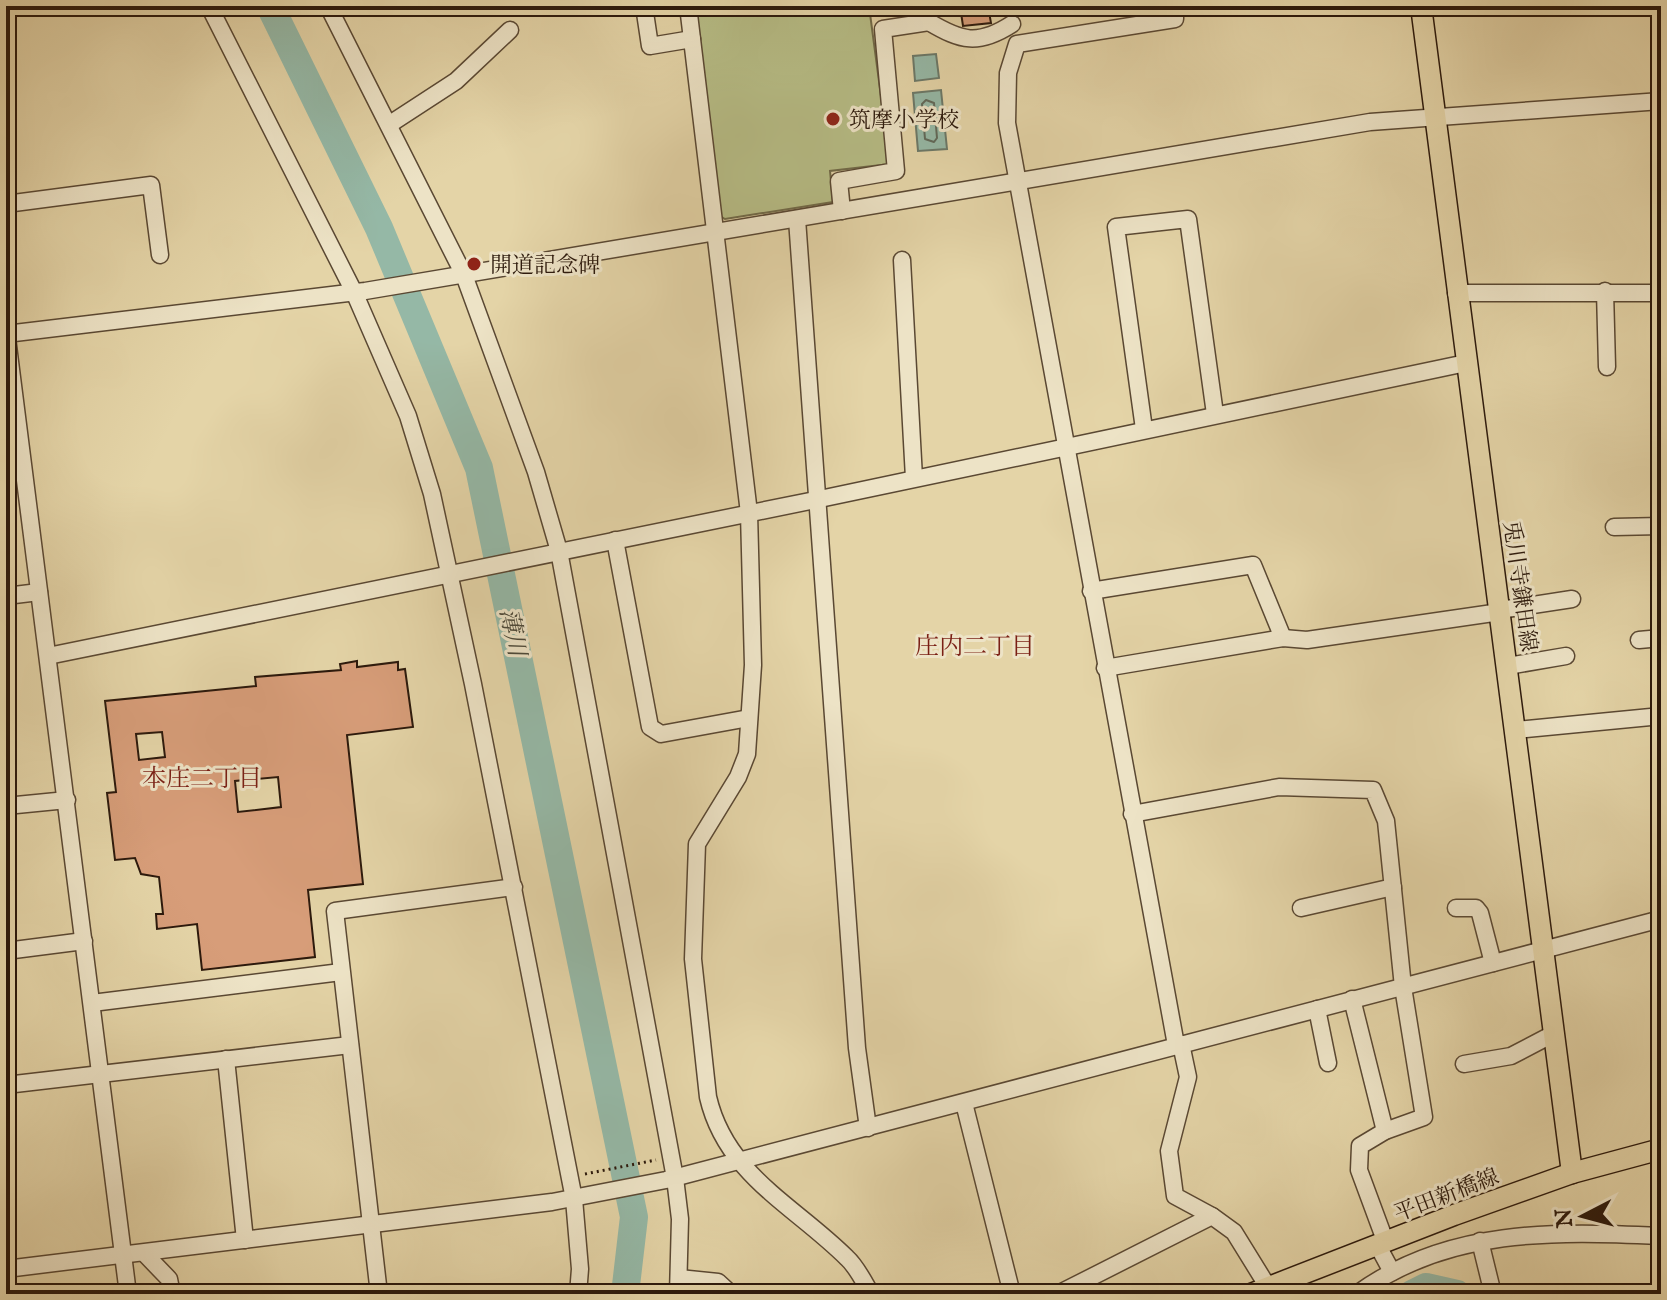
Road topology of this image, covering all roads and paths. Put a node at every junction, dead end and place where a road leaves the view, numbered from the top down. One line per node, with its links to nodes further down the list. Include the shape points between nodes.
1 (209, 6): 23 (street)
2 (328, 6): 13 (street)
3 (644, 6): 10 (street, via 650,46)
4 (688, 6): 10 (street)
5 (1175, 6): 14 (street, via 1175,19 1017,44 1008,73 1007,123)
6 (1421, 6): 12 (main road, 兎川寺鎌田線)
7 (928, 14): 8 (street, via 959,40 997,34); 16 (street, via 883,29 896,171 839,181)
8 (1012, 24)
9 (510, 30): 13 (street, via 456,81)
10 (692, 39): 18 (street)
11 (1661, 101): 12 (street)
12 (1435, 115): 14 (street); 24 (main road, 兎川寺鎌田線)
13 (390, 124): 21 (street)
14 (1017, 181): 16 (street); 31 (street)
15 (6, 204): 19 (street, via 151,185)
16 (842, 211): 17 (street)
17 (797, 219): 18 (street); 33 (street)
18 (717, 233): 21 (street); 34 (street)
19 (160, 255)
20 (902, 260): 32 (street)
21 (460, 276): 23 (street); 38 (street, via 536,472)
22 (1605, 291): 24 (street); 25 (street); 28 (street)
23 (360, 292): 26 (street); 39 (street, via 408,416)
24 (1456, 293): 27 (main road, 兎川寺鎌田線)
25 (1661, 293)
26 (6, 332): 41 (street)
27 (1466, 363): 29 (street); 44 (main road, 兎川寺鎌田線)
28 (1607, 367)
29 (1215, 414): 30 (street); 30 (street, via 1188,219 1116,227)
30 (1144, 429): 31 (street)
31 (1066, 445): 32 (street); 40 (street)
32 (914, 478): 33 (street)
33 (815, 500): 34 (street); 79 (street, via 857,1048)
34 (749, 513): 37 (street); 51 (street)
35 (1661, 526): 36 (street)
36 (1614, 527)
37 (615, 540): 38 (street); 51 (street, via 650,727 661,734)
38 (554, 552): 39 (street); 86 (street)
39 (454, 572): 46 (street); 56 (street)
40 (1091, 591): 45 (street, via 1253,565); 49 (street)
41 (39, 592): 42 (street); 46 (street)
42 (6, 596)
43 (1572, 599): 44 (street)
44 (1500, 611): 45 (street, via 1307,640); 48 (main road, 兎川寺鎌田線)
45 (1283, 638): 49 (street)
46 (48, 656): 53 (street)
47 (1566, 656): 48 (street)
48 (1508, 666): 52 (main road, 兎川寺鎌田線)
49 (1105, 668): 55 (street)
50 (1661, 716): 52 (street)
51 (749, 718): 83 (street, via 747,754 738,777 697,844 693,959 710,1107)
52 (1516, 730): 62 (main road, 兎川寺鎌田線)
53 (67, 800): 54 (street); 61 (street)
54 (6, 806)
55 (1132, 814): 57 (street, via 1279,787 1373,790 1386,821); 72 (street)
56 (514, 887): 65 (street, via 335,911); 87 (street)
57 (1393, 887): 58 (street); 66 (street)
58 (1301, 908)
59 (1456, 908): 64 (street, via 1476,908 1480,913)
60 (1661, 919): 62 (street)
61 (84, 941): 63 (street); 68 (street)
62 (1545, 950): 64 (street); 70 (main road, 兎川寺鎌田線)
63 (6, 951)
64 (1493, 963): 66 (street)
65 (341, 972): 68 (street); 71 (street)
66 (1403, 987): 67 (street); 80 (street, via 1424,1117)
67 (1352, 999): 69 (street); 80 (street)
68 (92, 1003): 76 (street)
69 (1317, 1009): 72 (street); 75 (street)
70 (1555, 1033): 73 (street, via 1511,1056); 84 (main road, 兎川寺鎌田線)
71 (350, 1045): 74 (street); 89 (street)
72 (1178, 1045): 78 (street); 88 (street, via 1188,1077 1169,1151 1175,1196)
73 (1473, 1057)
74 (226, 1059): 76 (street); 91 (street)
75 (1328, 1063)
76 (101, 1074): 77 (street); 95 (street)
77 (6, 1085)
78 (964, 1103): 79 (street); 106 (street)
79 (868, 1128): 83 (street)
80 (1385, 1131): 93 (street, via 1360,1146 1359,1170)
81 (1661, 1149): 84 (main road, 平田新橋線)
82 (663, 1158): 85 (path)
83 (740, 1163): 86 (street); 105 (street, via 780,1204 849,1259)
84 (1572, 1173): 93 (main road, 平田新橋線)
85 (581, 1174)
86 (671, 1179): 87 (street); 98 (street)
87 (581, 1198): 89 (street); 103 (street)
88 (1212, 1216): 99 (street, via 1234,1232); 107 (street)
89 (372, 1226): 91 (street); 102 (street)
90 (1661, 1236): 92 (street, via 1559,1233)
91 (245, 1240): 94 (street)
92 (1481, 1243): 97 (street, via 1426,1255); 109 (street)
93 (1382, 1244): 97 (street); 99 (main road, 平田新橋線)
94 (144, 1253): 95 (street); 101 (street, via 169,1279)
95 (123, 1256): 96 (street); 100 (street)
96 (6, 1269)
97 (1392, 1272): 108 (street)
98 (679, 1286): 104 (street, via 718,1282)
99 (1260, 1290)
100 (128, 1294)
101 (172, 1294)
102 (379, 1294)
103 (578, 1294)
104 (731, 1294)
105 (871, 1294)
106 (1012, 1294)
107 (1058, 1294)
108 (1357, 1294)
109 (1493, 1294)

